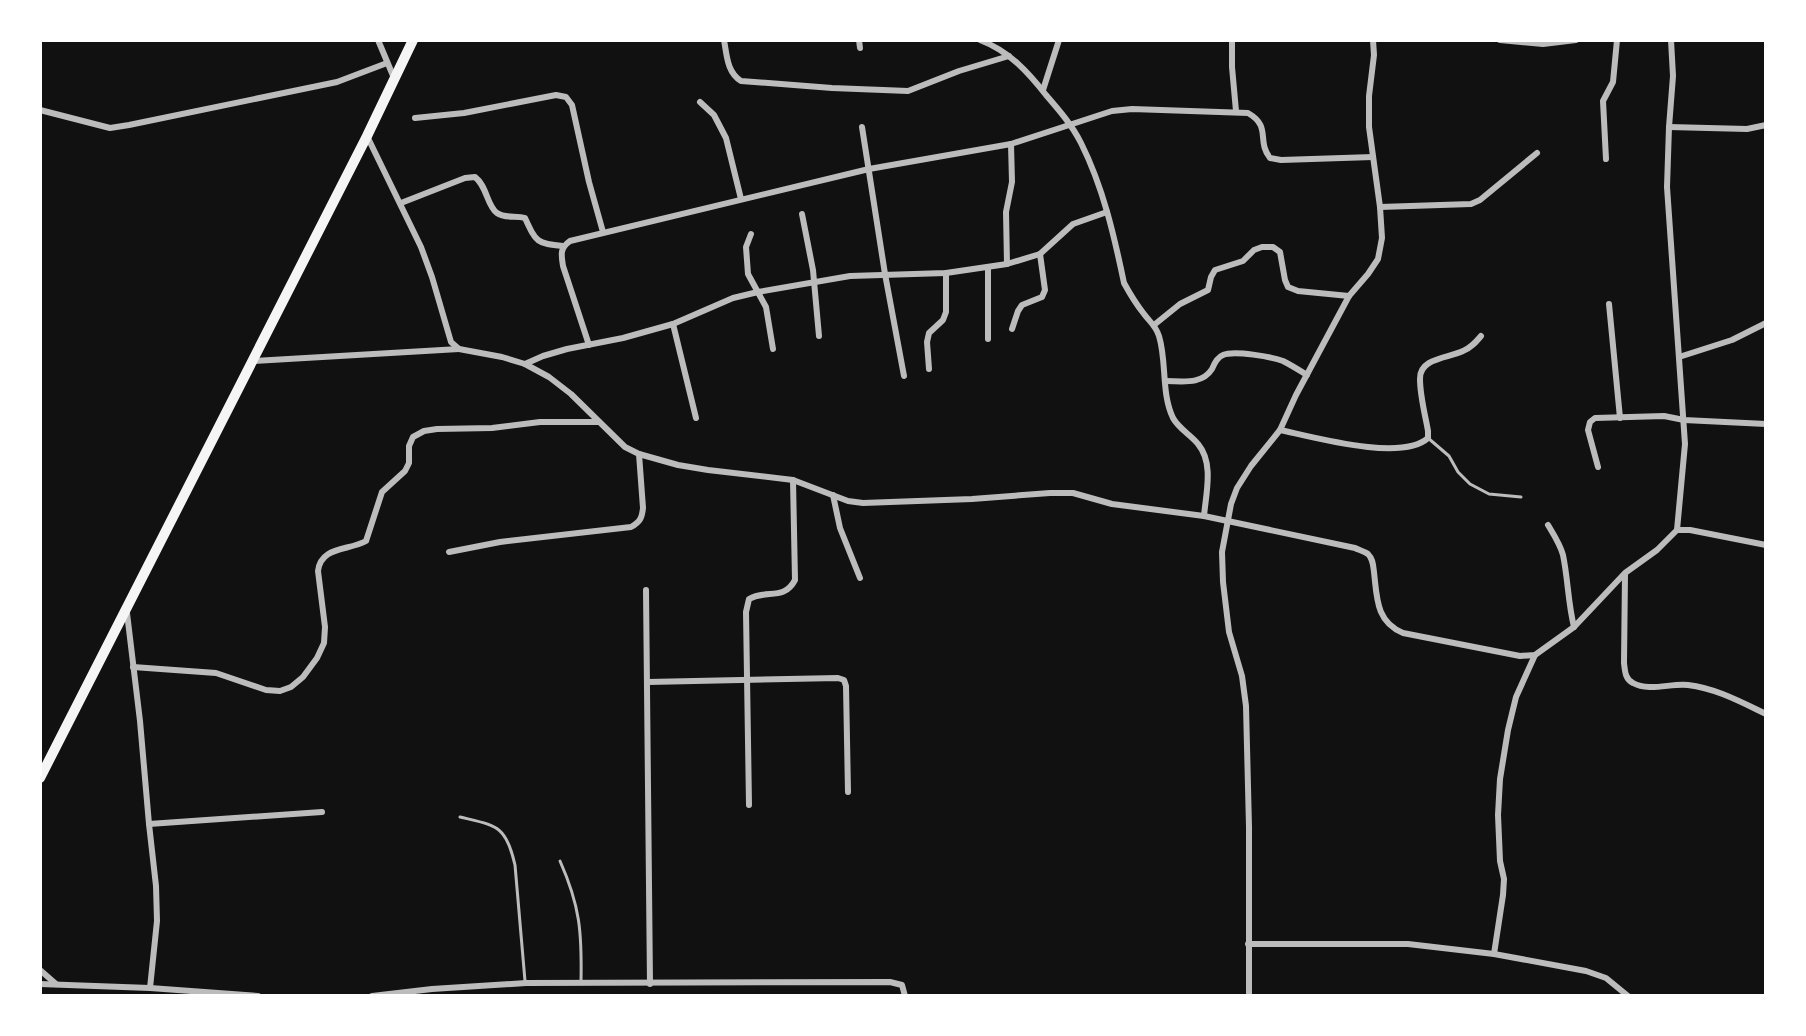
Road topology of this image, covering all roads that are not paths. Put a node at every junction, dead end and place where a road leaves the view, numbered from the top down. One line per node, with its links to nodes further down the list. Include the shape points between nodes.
1 (378, 40): 15 (street)
2 (413, 40): 16 (main road)
3 (724, 40): 14 (street, via 730,70 741,81 832,88 908,91)
4 (859, 40): 13 (street)
5 (980, 40): 14 (street)
6 (1059, 40): 17 (street)
7 (1233, 40): 20 (street)
8 (1373, 40): 29 (street, via 1369,96)
9 (1500, 40): 10 (street, via 1543,44)
10 (1576, 40)
11 (1617, 40): 30 (street, via 1614,82 1603,101)
12 (1671, 40): 25 (street, via 1673,76)
13 (860, 48)
14 (1010, 56): 17 (street)
15 (387, 63): 16 (street); 19 (street, via 337,82 110,128)
16 (394, 79): 26 (main road)
17 (1043, 90): 22 (street)
18 (700, 102): 32 (street, via 714,115 726,138)
19 (40, 110)
20 (1236, 111): 22 (street, via 1122,110); 29 (street, via 1248,113 1262,124 1265,151 1270,158)
21 (415, 118): 37 (street, via 556,95 566,97 572,105)
22 (1070, 125): 27 (street); 35 (street, via 1097,180)
23 (1766, 125): 25 (street, via 1747,129)
24 (862, 127): 31 (street)
25 (1668, 127): 59 (street, via 1667,187)
26 (367, 136): 33 (street); 60 (main road)
27 (1011, 144): 31 (street); 41 (street)
28 (1537, 153): 34 (street, via 1471,204)
29 (1373, 157): 34 (street)
30 (1606, 159)
31 (869, 170): 32 (street); 44 (street)
32 (741, 199): 37 (street)
33 (401, 203): 39 (street, via 475,177 482,182 495,212 525,218 539,243); 57 (street, via 432,277 451,342)
34 (1380, 207): 47 (street, via 1382,238 1378,259)
35 (1107, 212): 40 (street, via 1073,224); 51 (street, via 1124,283)
36 (802, 214): 45 (street)
37 (603, 232): 39 (street)
38 (751, 234): 46 (street, via 746,247 748,274)
39 (563, 246): 56 (street, via 563,266)
40 (1040, 254): 41 (street); 52 (street, via 1045,290 1042,297 1022,305)
41 (1007, 264): 42 (street)
42 (988, 268): 43 (street); 55 (street)
43 (946, 273): 44 (street); 62 (street, via 946,312 929,333)
44 (885, 274): 45 (street); 64 (street)
45 (814, 281): 46 (street); 53 (street)
46 (758, 292): 50 (street, via 733,298); 58 (street)
47 (1349, 296): 51 (street, via 1288,287 1280,252 1262,247 1243,261 1215,270 1208,290 1180,304); 63 (street)
48 (1609, 304): 67 (street)
49 (1766, 322): 59 (street, via 1732,340)
50 (673, 324): 56 (street); 66 (street)
51 (1154, 325): 65 (street, via 1160,337)
52 (1012, 329)
53 (819, 336)
54 (1481, 336): 72 (street, via 1473,346 1427,364 1420,371)
55 (988, 339)
56 (589, 345): 61 (street)
57 (459, 349): 60 (street); 61 (street)
58 (773, 349)
59 (1679, 357): 68 (street)
60 (252, 361): 87 (main road)
61 (525, 364): 69 (street, via 571,394)
62 (929, 369)
63 (1307, 375): 65 (street, via 1282,361 1232,353 1223,355 1200,380); 71 (street)
64 (904, 376)
65 (1166, 381): 78 (street, via 1173,418 1205,454 1208,467)
66 (696, 418)
67 (1620, 418): 68 (street, via 1664,416); 74 (street, via 1595,418 1590,422 1588,430)
68 (1684, 420): 70 (street); 81 (street)
69 (599, 422): 73 (street, via 625,447); 90 (street, via 437,429 413,437 409,463 382,492 366,541 325,555 319,562 324,643 303,677 291,687 266,690 216,673)
70 (1766, 424)
71 (1280, 430): 72 (street, via 1378,448 1414,446); 79 (street, via 1237,488)
72 (1428, 438): 77 (lane, via 1449,456 1470,484 1489,494)
73 (639, 454): 75 (street, via 678,465); 83 (street, via 643,516 638,523)
74 (1598, 467)
75 (794, 480): 76 (street); 91 (street, via 795,580 790,589 781,593 750,600 746,612)
76 (833, 495): 78 (street, via 863,503 1073,493 1112,504); 85 (street, via 840,528)
77 (1521, 497)
78 (1204, 516): 79 (street)
79 (1227, 520): 89 (street, via 1366,552 1373,562 1383,618 1391,628 1520,656); 101 (street, via 1222,582 1246,706)
80 (1548, 525): 88 (street, via 1563,555)
81 (1677, 530): 82 (street); 84 (street)
82 (1766, 545)
83 (449, 552)
84 (1626, 573): 88 (street); 93 (street, via 1624,663 1631,682 1705,689)
85 (860, 578)
86 (646, 590): 92 (street)
87 (126, 612): 90 (street); 94 (main road)
88 (1574, 627): 89 (street)
89 (1535, 655): 102 (street, via 1516,697 1500,779 1498,815 1504,879)
90 (133, 667): 99 (street)
91 (747, 679): 92 (street); 95 (street, via 844,680); 96 (street)
92 (648, 682): 108 (street)
93 (1766, 714)
94 (40, 778)
95 (848, 792)
96 (749, 805)
97 (322, 812): 99 (street)
98 (460, 817): 104 (lane, via 496,826 512,850)
99 (149, 824): 109 (street, via 157,921)
100 (560, 861): 105 (lane, via 572,887 578,915)
101 (1248, 944): 102 (street, via 1408,944); 113 (street)
102 (1494, 954): 114 (street, via 1586,971 1606,978)
103 (40, 970): 107 (street)
104 (526, 983): 105 (street); 111 (street)
105 (581, 983): 108 (street)
106 (40, 984): 107 (street)
107 (57, 984): 109 (street)
108 (650, 984): 112 (street, via 890,982 902,985)
109 (150, 988): 110 (street)
110 (258, 996)
111 (372, 996)
112 (905, 996)
113 (1249, 996)
114 (1628, 996)

